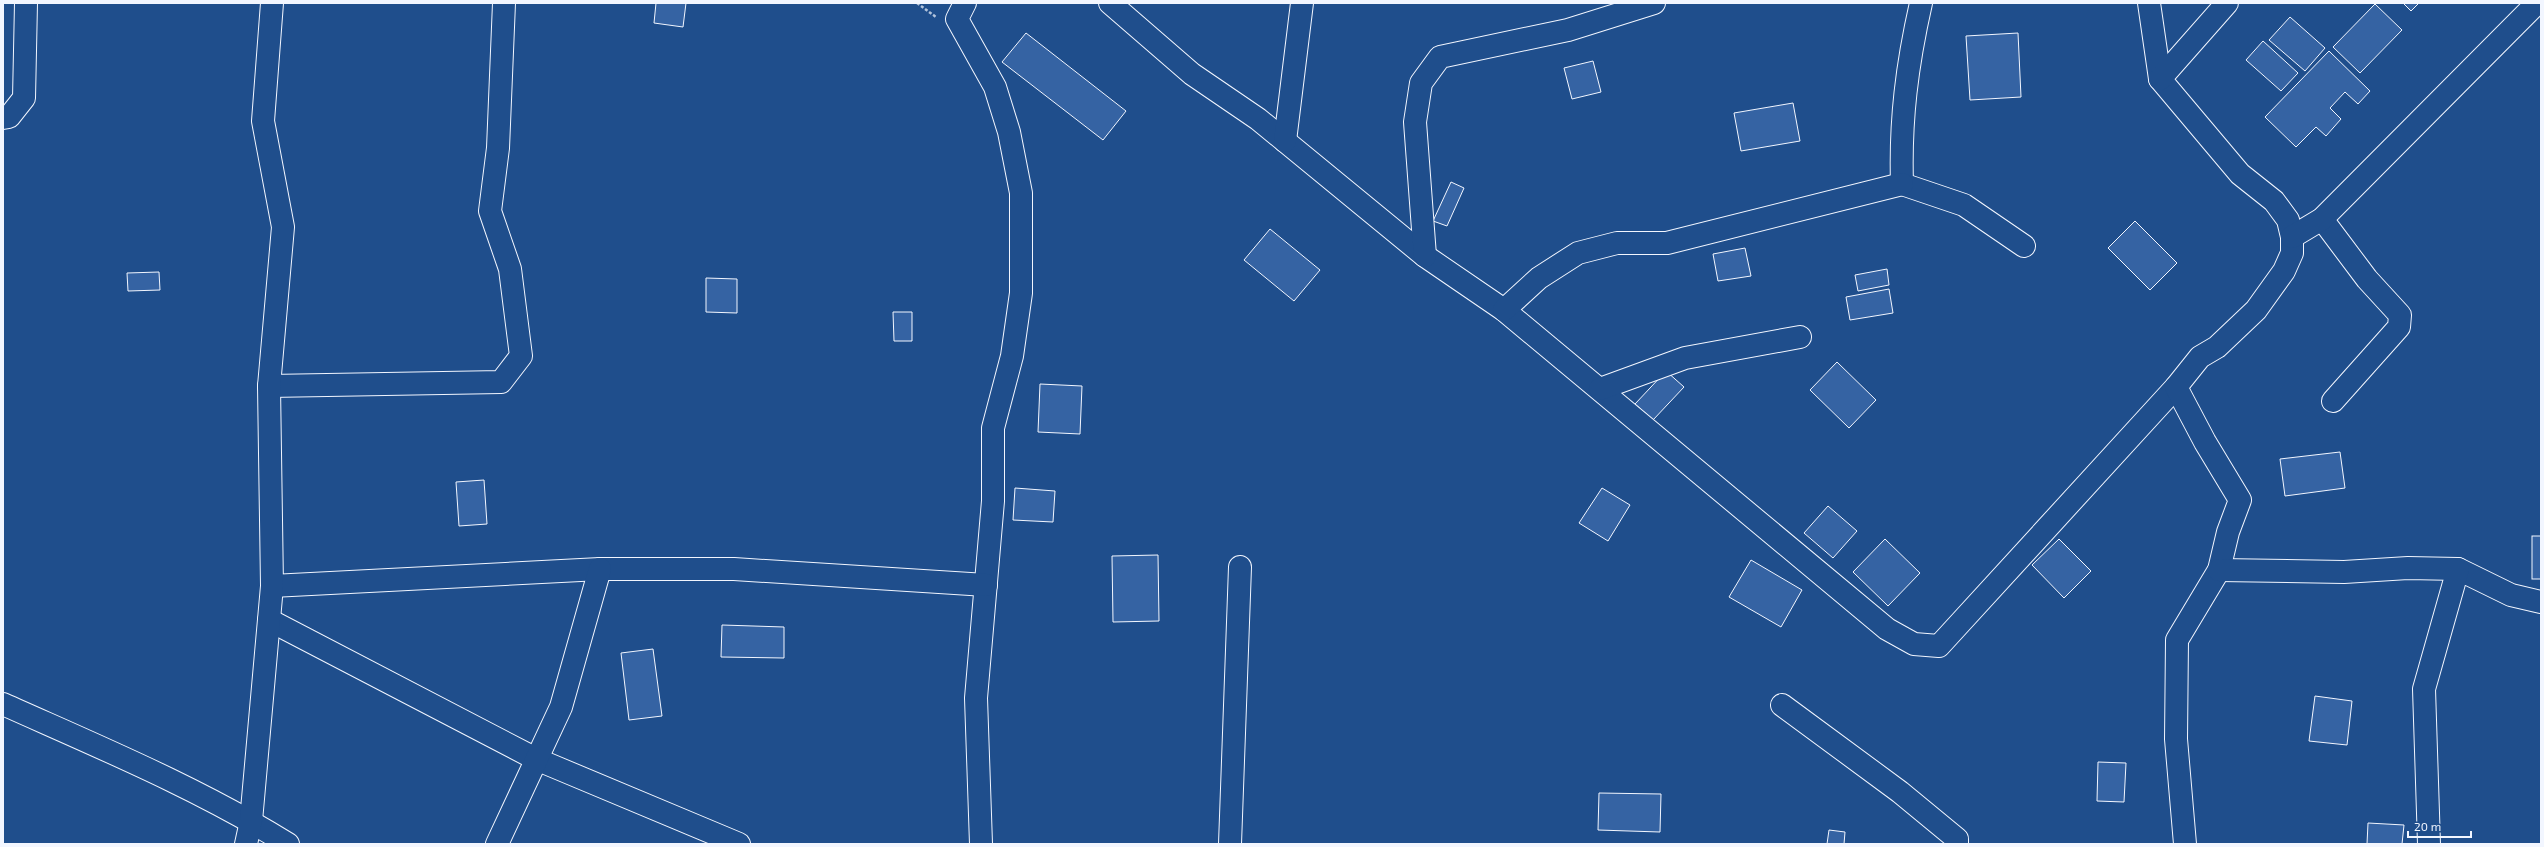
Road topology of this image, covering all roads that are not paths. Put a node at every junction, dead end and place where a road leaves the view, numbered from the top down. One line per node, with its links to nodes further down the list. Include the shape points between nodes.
1 (26, 3): 13 (street, via 24,98 9,117)
2 (272, 3): 22 (street, via 263,121 283,227)
3 (504, 3): 22 (street, via 498,148 490,211 510,269 521,356 501,382)
4 (964, 3): 30 (street, via 958,19 995,87 1009,132 1021,193 1021,294 1012,356 993,428 993,501)
5 (1110, 3): 14 (street, via 1192,74)
6 (1302, 3): 14 (street)
7 (1654, 3): 19 (street, via 1568,30 1440,57 1421,83 1415,122)
8 (1921, 3): 15 (street, via 1908,64 1901,144)
9 (2149, 3): 12 (street)
10 (2227, 3): 12 (street)
11 (2537, 3): 16 (street)
12 (2160, 79): 17 (street, via 2240,174 2274,201 2288,220)
13 (3, 118)
14 (1285, 142): 19 (street)
15 (1902, 184): 18 (street, via 1964,205); 20 (street, via 1667,243 1617,243 1578,254 1539,278)
16 (2322, 218): 17 (street); 25 (street, via 2367,279 2400,315 2399,327)
17 (2292, 237): 23 (street, via 2292,253 2284,271 2256,310 2217,347 2200,357)
18 (2024, 246)
19 (1425, 256): 20 (street)
20 (1504, 310): 24 (street)
21 (1800, 337): 24 (street, via 1685,358)
22 (269, 386): 31 (street)
23 (2176, 387): 24 (street, via 1939,646 1914,644 1887,629); 29 (street, via 2240,500 2228,532)
24 (1600, 389)
25 (2333, 401)
26 (1240, 567): 43 (street)
27 (600, 569): 30 (street, via 734,569); 31 (street); 36 (street, via 561,707)
28 (2458, 569): 29 (street, via 2344,572); 32 (street, via 2511,595); 46 (street, via 2424,689)
29 (2219, 570): 45 (street, via 2177,640 2176,739)
30 (986, 585): 42 (street, via 976,698)
31 (272, 586): 33 (street)
32 (2541, 602)
33 (269, 620): 36 (street); 37 (street)
34 (3, 704): 37 (street, via 148,769)
35 (1782, 705): 44 (street, via 1900,792 1957,839)
36 (536, 758): 40 (street); 41 (street)
37 (252, 821): 38 (street); 39 (street)
38 (246, 844)
39 (288, 844)
40 (497, 844)
41 (739, 844)
42 (981, 844)
43 (1230, 844)
44 (1957, 844)
45 (2185, 844)
46 (2429, 844)

